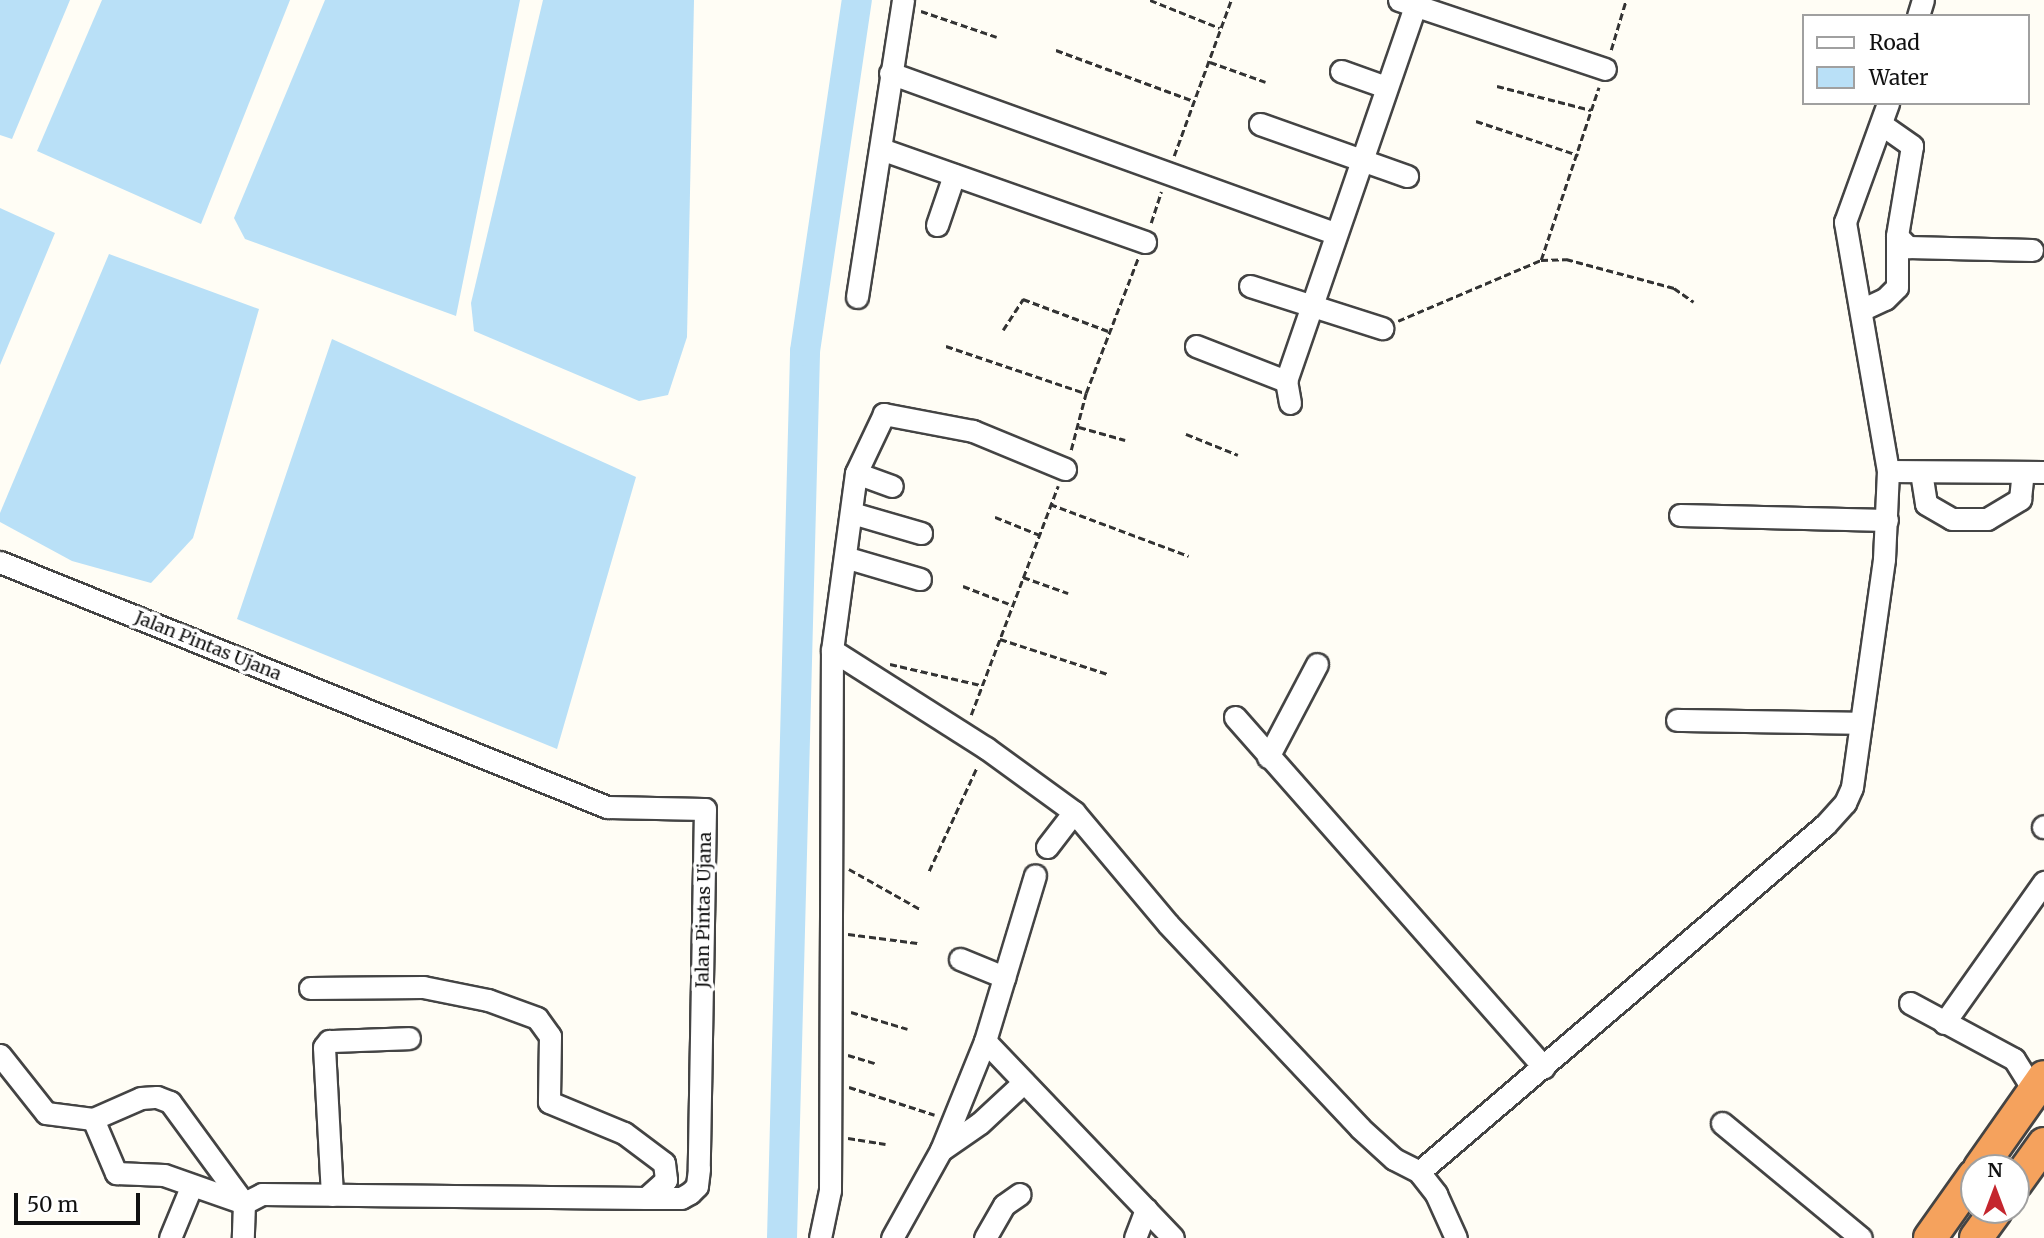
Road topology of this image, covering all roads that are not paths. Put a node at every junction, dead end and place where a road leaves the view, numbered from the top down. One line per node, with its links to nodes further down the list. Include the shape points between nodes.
1 (1410, 2): 3 (street); 6 (street)
2 (908, 4): 5 (street)
3 (1605, 69)
4 (1341, 71): 6 (street)
5 (890, 73): 10 (street); 15 (street)
6 (1386, 87): 11 (street)
7 (1887, 105): 9 (street)
8 (1260, 124): 11 (street)
9 (1881, 124): 16 (street, via 1912,146); 22 (street, via 1845,222)
10 (881, 149): 12 (street); 20 (street)
11 (1363, 159): 13 (street); 15 (street)
12 (954, 175): 14 (street); 17 (street)
13 (1407, 176)
14 (937, 225)
15 (1336, 234): 21 (street)
16 (1897, 236): 18 (street, via 1908,247); 22 (street, via 1897,286 1885,299)
17 (1145, 242)
18 (2032, 250)
19 (1250, 286): 21 (street)
20 (858, 297)
21 (1313, 307): 23 (street); 25 (street)
22 (1861, 310): 28 (street)
23 (1382, 328)
24 (1196, 346): 25 (street)
25 (1286, 381): 26 (street)
26 (1290, 403)
27 (1065, 469): 31 (street, via 973,431 893,413 878,419)
28 (1888, 471): 29 (street); 35 (street)
29 (1921, 472): 30 (street); 30 (street, via 1926,504 1952,519 1987,519 2020,499)
30 (2034, 472)
31 (856, 473): 32 (street); 33 (street)
32 (892, 486)
33 (852, 513): 36 (street); 37 (street)
34 (1680, 515): 35 (street)
35 (1887, 520): 44 (street)
36 (921, 533)
37 (848, 558): 39 (street); 40 (street)
38 (0, 562): 72 (street, Jalan Pintas Ujana, via 607,807 705,809 697,1186 681,1198)
39 (920, 579)
40 (832, 650): 46 (street, via 986,748); 78 (street, via 830,1191)
41 (1317, 664): 45 (street)
42 (1235, 717): 45 (street)
43 (1677, 720): 44 (street)
44 (1861, 723): 58 (street, via 1852,787 1839,812)
45 (1268, 758): 58 (street)
46 (1074, 812): 47 (street); 67 (street, via 1168,923 1360,1128 1394,1159)
47 (1047, 847)
48 (1035, 875): 51 (street)
49 (2044, 882): 54 (street)
50 (960, 959): 51 (street)
51 (1003, 977): 56 (street)
52 (310, 988): 72 (street, via 423,987 488,1000 537,1018 550,1037 549,1102 624,1133 664,1163 666,1180)
53 (1910, 1003): 54 (street)
54 (1944, 1023): 60 (street, via 2014,1059)
55 (409, 1038): 70 (street, via 329,1041 324,1047)
56 (985, 1041): 59 (street); 64 (street)
57 (0, 1055): 61 (street, via 46,1113)
58 (1544, 1067): 67 (street)
59 (1024, 1082): 64 (street, via 980,1123); 74 (street)
60 (2039, 1084): 65 (highway)
61 (93, 1119): 68 (street, via 116,1173 164,1175); 73 (street, via 141,1098 170,1102)
62 (1722, 1123): 83 (street)
63 (2044, 1144): 66 (highway)
64 (941, 1150): 75 (street)
65 (1990, 1154)
66 (2030, 1164)
67 (1419, 1172): 82 (street, via 1436,1194)
68 (191, 1186): 73 (street); 76 (street)
69 (1020, 1194): 79 (street, via 1004,1205)
70 (332, 1195): 72 (street, Jalan Pintas Ujana); 73 (street, Jalan Pintas Ujana, via 262,1194)
71 (1960, 1196): 84 (highway)
72 (646, 1198)
73 (244, 1203): 77 (street)
74 (1146, 1209): 80 (street); 81 (street)
75 (900, 1235)
76 (170, 1238)
77 (243, 1238)
78 (820, 1238)
79 (985, 1238)
80 (1135, 1238)
81 (1173, 1238)
82 (1456, 1238)
83 (1861, 1238)
84 (1930, 1238)

